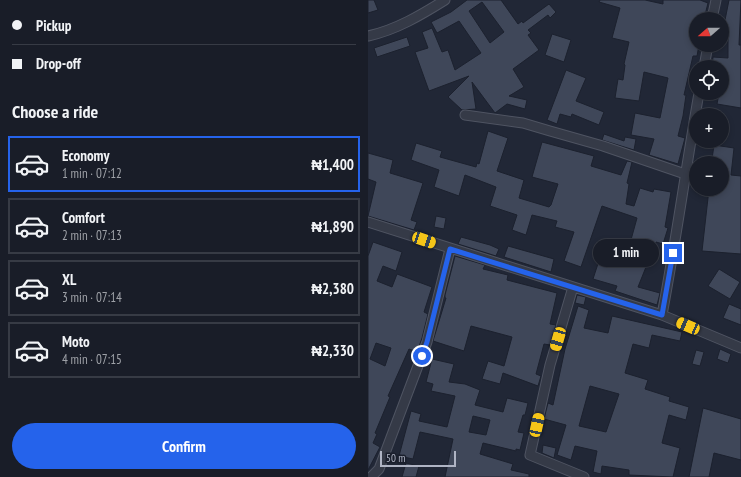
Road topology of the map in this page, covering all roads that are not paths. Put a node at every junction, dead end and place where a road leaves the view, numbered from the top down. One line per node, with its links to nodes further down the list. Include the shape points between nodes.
1 (445, 0): 4 (street, via 414,19)
2 (716, 0): 3 (street)
3 (713, 12)
4 (368, 36)
5 (698, 100): 7 (street)
6 (465, 115): 7 (street, via 530,125)
7 (685, 174): 11 (street)
8 (368, 222): 9 (street)
9 (450, 249): 10 (street); 13 (street, via 427,342 379,469)
10 (573, 287): 11 (street); 14 (street, via 550,365 530,455)
11 (662, 315): 12 (street)
12 (741, 348)
13 (371, 477)
14 (584, 477)

